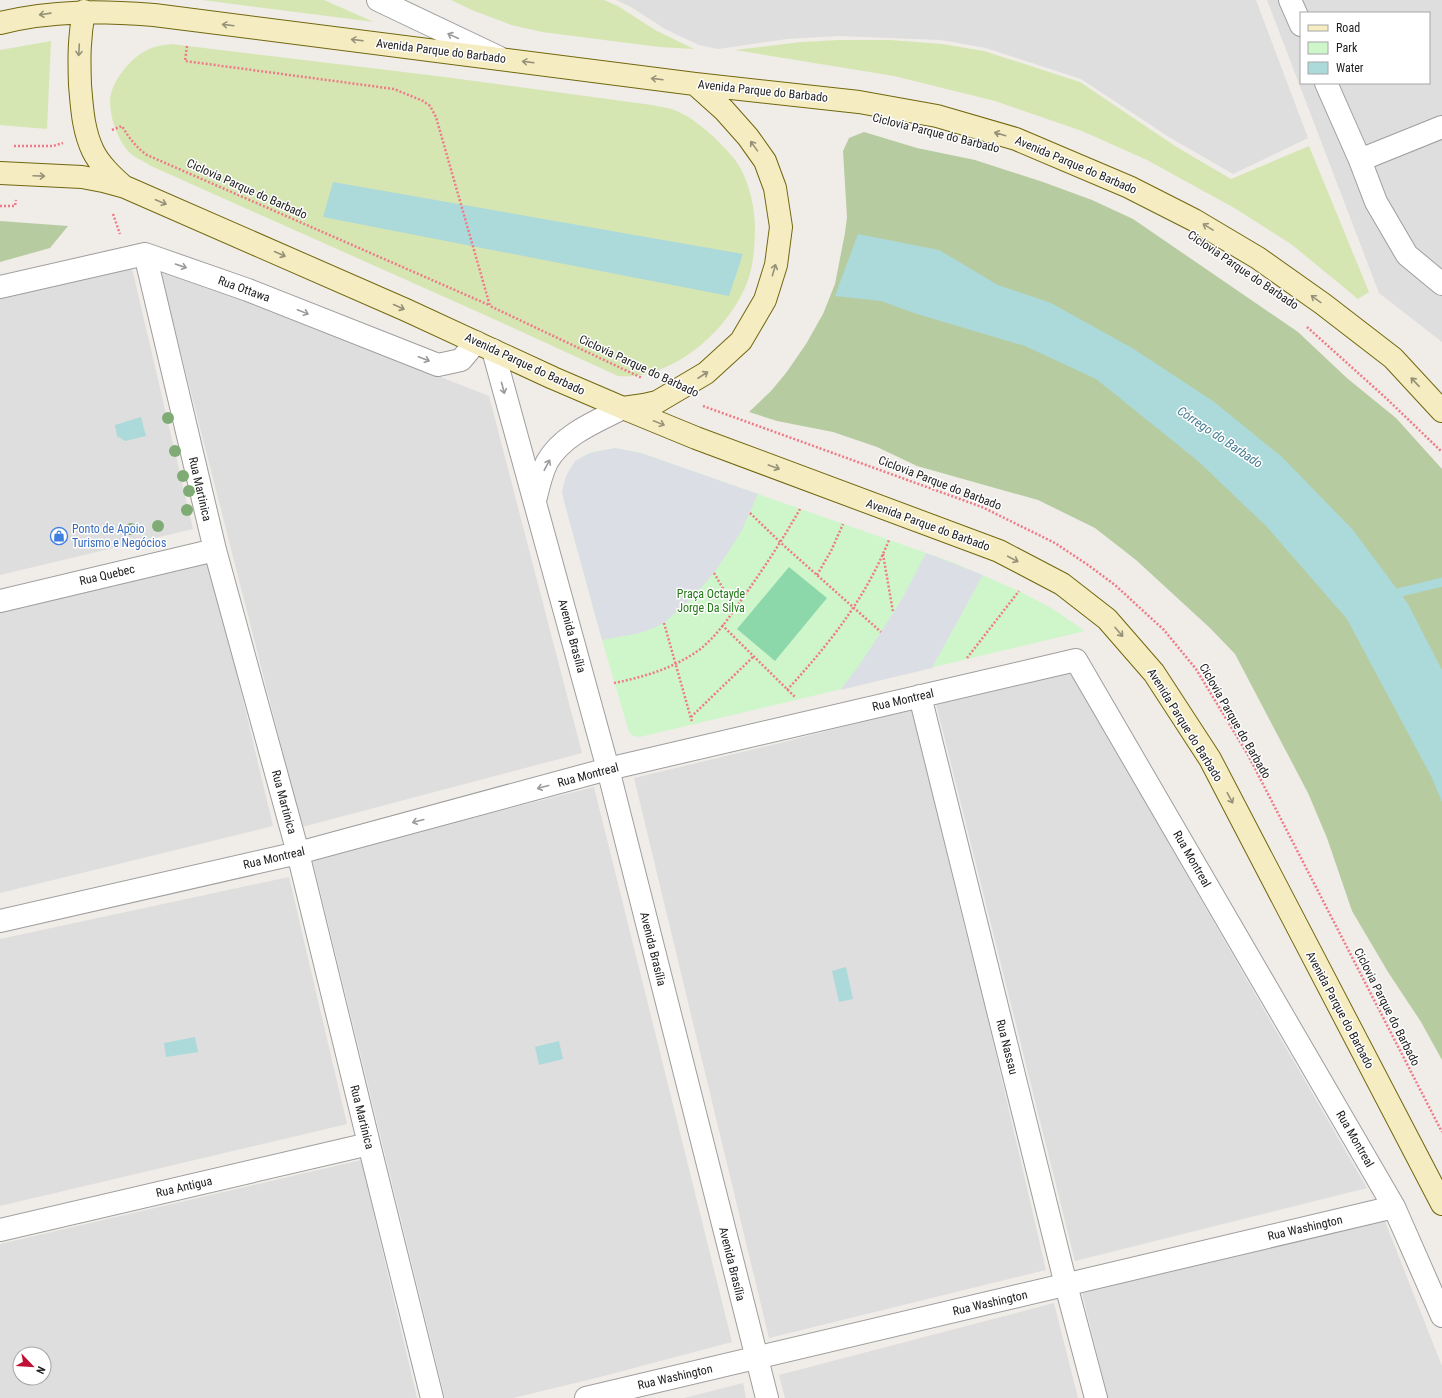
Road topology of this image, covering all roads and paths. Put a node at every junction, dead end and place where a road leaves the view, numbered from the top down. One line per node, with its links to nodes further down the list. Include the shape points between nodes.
1 (378, 0): 7 (street, one-way to 1)
2 (1290, 0): 6 (street)
3 (84, 6): 4 (main road, Avenida Parque do Barbado, via 112,12); 5 (main road, Avenida Parque do Barbado, one-way to 5); 11 (main road, one-way to 11, via 78,60)
4 (191, 20): 7 (main road, Avenida Parque do Barbado, one-way to 4); 19 (path, via 185,61 394,89 430,106 436,117)
5 (0, 23)
6 (1300, 23)
7 (501, 58): 8 (main road, Avenida Parque do Barbado, one-way to 7)
8 (695, 84): 22 (main road, one-way to 8, via 706,373 741,341 764,300 776,265 781,227 775,188 765,161 724,110); 24 (main road, Avenida Parque do Barbado, one-way to 8, via 1393,358 1323,304 1258,258 1194,220 1128,187 1016,139 937,116 859,102)
9 (1326, 84): 13 (street)
10 (1442, 127): 13 (street)
11 (87, 137): 12 (path, Ciclovia Parque do Barbado, via 53,146); 15 (main road, via 102,166); 19 (path, Ciclovia Parque do Barbado, via 122,126 128,138 147,155)
12 (7, 146)
13 (1360, 160): 17 (street, via 1376,202 1408,255)
14 (0, 173): 15 (main road, Avenida Parque do Barbado, one-way to 15, via 82,178)
15 (125, 187): 21 (main road, Avenida Parque do Barbado, one-way to 21)
16 (145, 254): 18 (street); 21 (street, Rua Ottawa, one-way to 21, via 248,290 438,365 461,360); 32 (street, Rua Martinica)
17 (1442, 284)
18 (0, 287)
19 (490, 306): 22 (path, Ciclovia Parque do Barbado, via 637,376)
20 (1306, 326): 25 (path)
21 (484, 346): 23 (main road, Avenida Parque do Barbado); 26 (street, Avenida Brasília, one-way to 26)
22 (666, 397): 23 (main road, via 644,405); 56 (path, Ciclovia Parque do Barbado, via 710,409 982,507 1055,543 1088,565 1115,585 1164,630 1196,669 1248,755)
23 (623, 408): 26 (street, one-way to 23, via 543,472 556,451 576,434); 58 (main road, Avenida Parque do Barbado, one-way to 58, via 696,438 999,551 1062,584 1107,619 1154,673 1210,759)
24 (1442, 411)
25 (1442, 452)
26 (535, 502): 53 (street, Avenida Brasília)
27 (800, 509): 31 (path)
28 (750, 514): 31 (path)
29 (843, 524): 35 (path)
30 (889, 540): 33 (path)
31 (780, 543): 35 (path); 39 (path)
32 (215, 550): 37 (street, Rua Quebec); 54 (street, Rua Martinica)
33 (883, 554): 38 (path); 40 (path)
34 (714, 573): 39 (path)
35 (817, 575): 38 (path)
36 (1020, 590): 45 (path)
37 (0, 601)
38 (854, 608): 43 (path); 48 (path, via 819,655)
39 (735, 609): 42 (path)
40 (893, 612)
41 (664, 623): 46 (path)
42 (722, 625): 44 (path); 46 (path, via 699,649)
43 (881, 632)
44 (753, 657): 48 (path); 51 (path)
45 (966, 660)
46 (675, 663): 47 (path); 51 (path)
47 (614, 683)
48 (787, 690): 50 (path)
49 (920, 696): 53 (street, Rua Montreal); 59 (street, Rua Montreal, via 1076,660); 61 (street, Rua Nassau)
50 (797, 700)
51 (691, 717): 52 (path)
52 (693, 725)
53 (608, 769): 54 (street, Rua Montreal, one-way to 54); 63 (street, Avenida Brasília)
54 (298, 853): 55 (street, Rua Montreal); 57 (street, Rua Martinica)
55 (0, 921)
56 (1442, 1132)
57 (369, 1144): 60 (street, Rua Antigua); 64 (street, Rua Martinica)
58 (1442, 1204)
59 (1394, 1207): 61 (street, Rua Washington); 62 (street, Rua Montreal)
60 (0, 1230)
61 (1066, 1285): 63 (street, Rua Washington); 67 (street, Rua Nassau)
62 (1442, 1316)
63 (756, 1358): 65 (street, Rua Washington); 66 (street, Avenida Brasília)
64 (432, 1398)
65 (586, 1398)
66 (767, 1398)
67 (1096, 1398)

